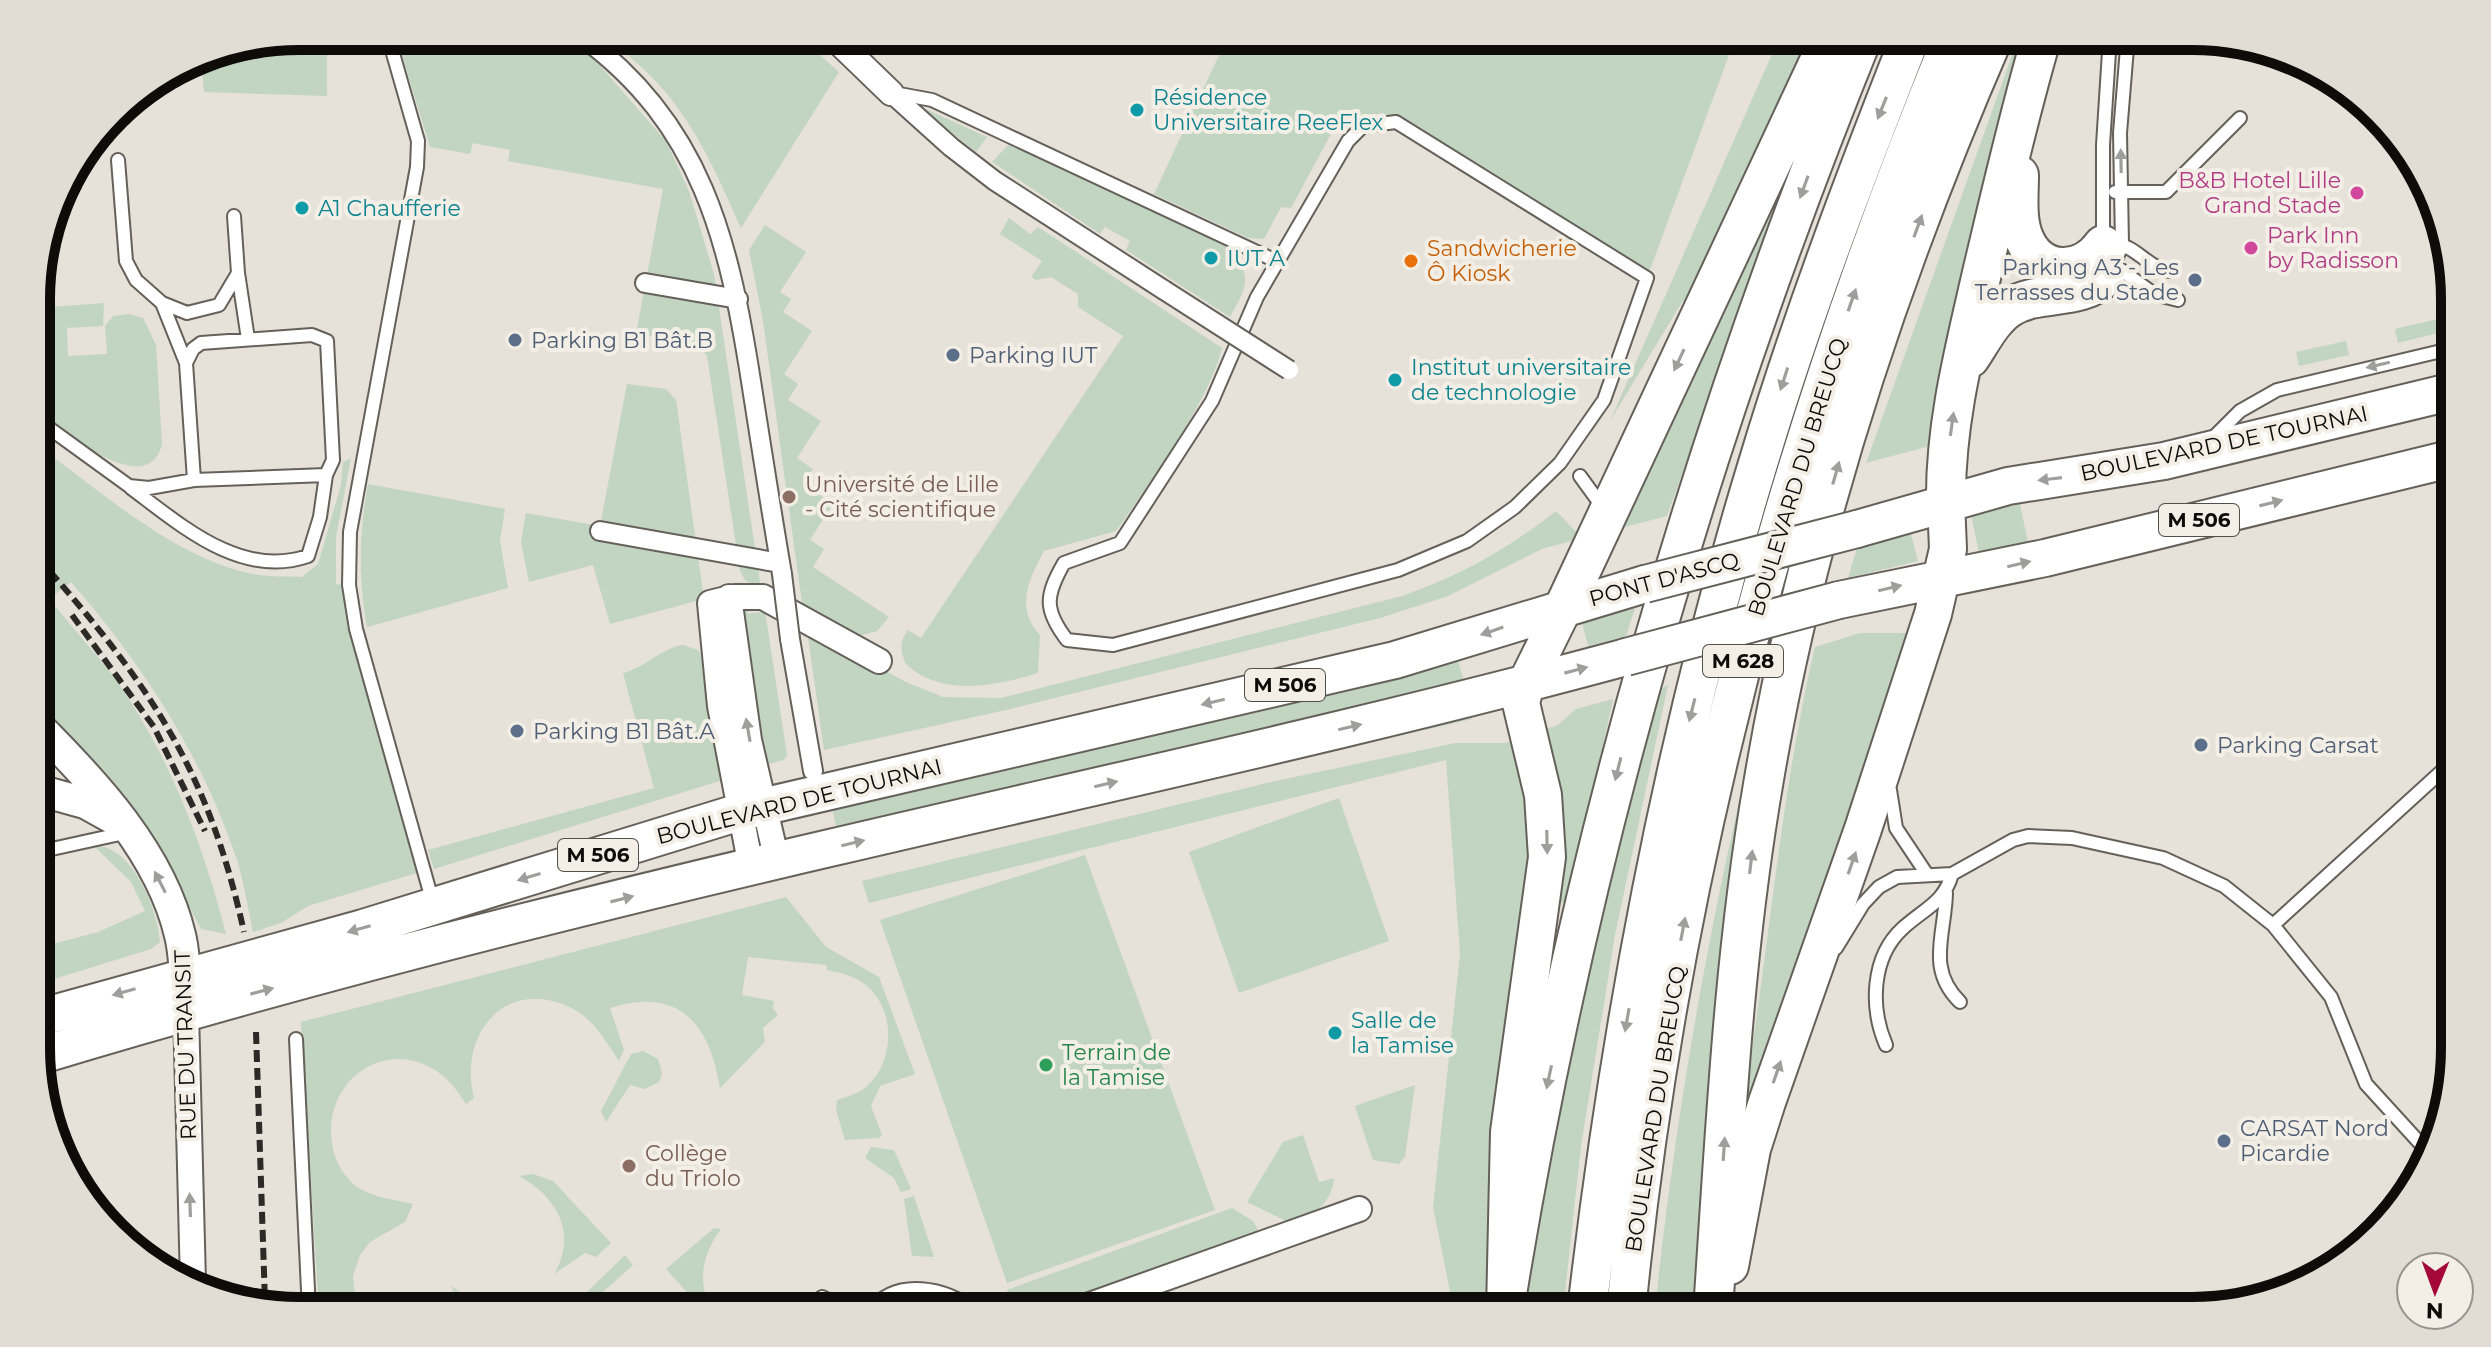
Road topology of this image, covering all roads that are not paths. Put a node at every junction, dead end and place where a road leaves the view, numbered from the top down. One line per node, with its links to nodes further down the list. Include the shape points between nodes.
1 (392, 50): 62 (lane, via 418,141 417,167 350,532 349,585 356,629)
2 (599, 50): 25 (street, via 651,100 689,156 715,212)
3 (846, 50): 12 (street)
4 (1824, 50): 43 (highway, one-way to 43)
5 (1858, 50): 76 (highway, one-way to 76, via 1754,327 1633,713 1571,971)
6 (1905, 50): 77 (highway, BOULEVARD DU BREUCQ / M 628, one-way to 77, via 1801,327 1705,654 1659,851 1622,1046)
7 (1947, 50): 78 (highway, BOULEVARD DU BREUCQ / M 628, one-way to 7, via 1669,1003 1738,682 1830,361)
8 (1988, 50): 79 (highway, M 628, one-way to 8, via 1740,955 1762,786 1788,656 1833,481 1876,343)
9 (2038, 50): 13 (highway)
10 (2109, 50): 16 (lane)
11 (2127, 50): 17 (lane, one-way to 11, via 2120,133)
12 (891, 93): 21 (lane, via 932,100); 32 (street, bridge, via 995,181)
13 (2019, 113): 19 (highway, via 2018,207); 33 (highway)
14 (2240, 118): 17 (lane, via 2166,192)
15 (118, 160): 27 (lane, via 126,261 136,280)
16 (2104, 191): 17 (lane); 20 (lane)
17 (2122, 193): 20 (lane)
18 (234, 216): 23 (lane)
19 (2030, 250): 20 (highway, via 2045,263 2069,268); 28 (highway, via 2028,284)
20 (2113, 251): 22 (lane); 26 (lane, via 2154,294); 28 (highway, via 2088,289)
21 (1278, 262): 21 (lane, via 1348,141 1363,126 1396,122 1647,278 1604,400 1560,463 1515,507 1467,541 1398,570 1113,645 1067,640 1051,619 1049,589 1064,563 1120,543 1212,401)
22 (2171, 271)
23 (238, 273): 27 (lane, via 219,305 187,313); 29 (lane)
24 (645, 283): 25 (street)
25 (738, 299): 45 (street)
26 (2178, 300)
27 (162, 303): 31 (lane)
28 (2011, 307): 33 (highway)
29 (248, 339): 31 (lane, via 201,343); 38 (lane, via 312,335 327,341 333,460)
30 (2441, 351): 36 (lane, one-way to 36, via 2277,390 2240,411)
31 (186, 363): 40 (lane)
32 (1289, 370)
33 (1960, 374): 42 (highway, one-way to 33)
34 (2441, 394): 36 (main road, BOULEVARD DE TOURNAI / M 506)
35 (51, 429): 41 (lane)
36 (2197, 453): 42 (main road, BOULEVARD DE TOURNAI / M 506, one-way to 42)
37 (2441, 461): 46 (main road, M 506, one-way to 37)
38 (326, 475): 40 (lane); 41 (lane, via 308,556 288,563 248,560 197,536)
39 (1580, 476): 43 (lane)
40 (194, 480): 41 (lane, via 168,487)
41 (129, 486)
42 (1946, 501): 46 (main road, via 1948,549); 47 (main road, PONT D'ASCQ / M 506, bridge)
43 (1608, 515): 47 (highway)
44 (600, 531): 45 (street, via 758,559)
45 (781, 569): 52 (street, bridge)
46 (1942, 579): 49 (main road, M 506, one-way to 46, bridge, via 1839,600); 51 (main road)
47 (1565, 605): 49 (main road); 55 (main road, BOULEVARD DE TOURNAI / M 506, one-way to 55, via 1395,660)
48 (879, 661): 55 (street, via 773,601 729,597 749,740)
49 (1526, 684): 58 (main road, M 506, one-way to 49); 75 (main road, one-way to 75, via 1521,703 1545,804 1547,857 1509,1132)
50 (50, 738): 56 (street, RUE DU TRANSIT)
51 (1892, 742): 59 (lane, via 1892,816); 65 (main road, one-way to 51)
52 (813, 771)
53 (2441, 772): 63 (lane)
54 (50, 793): 56 (street, RUE DU TRANSIT, via 85,803)
55 (752, 809): 58 (street); 62 (main road, BOULEVARD DE TOURNAI / M 506, one-way to 62)
56 (125, 828): 57 (lane); 64 (street, RUE DU TRANSIT, one-way to 56, via 166,892)
57 (50, 849)
58 (764, 864): 67 (main road, M 506, one-way to 58)
59 (1926, 873): 60 (lane); 65 (lane, via 1897,877 1879,887)
60 (1952, 874): 61 (lane); 63 (lane, via 1999,845 2028,836 2094,841 2163,858 2209,877)
61 (1946, 893): 66 (lane, via 1940,972); 70 (lane, via 1900,930 1880,964 1876,1022)
62 (433, 906): 64 (main road, BOULEVARD DE TOURNAI / M 506, one-way to 64)
63 (2273, 925): 72 (lane, via 2331,997 2366,1084)
64 (185, 975): 67 (street, RUE DU TRANSIT); 68 (main road, BOULEVARD DE TOURNAI / M 506, one-way to 68)
65 (1807, 989): 80 (main road, one-way to 65, via 1752,1149)
66 (1960, 1002)
67 (186, 1012): 71 (main road, M 506); 74 (street, RUE DU TRANSIT, one-way to 67)
68 (50, 1014)
69 (296, 1039): 81 (lane)
70 (1886, 1045)
71 (50, 1052)
72 (2421, 1145)
73 (1359, 1209): 84 (street)
74 (193, 1273)
75 (1507, 1296)
76 (1508, 1296)
77 (1589, 1296)
78 (1628, 1296)
79 (1714, 1296)
80 (1724, 1296)
81 (308, 1297)
82 (885, 1297): 83 (lane, via 913,1289 941,1291)
83 (948, 1297)
84 (1121, 1297)

